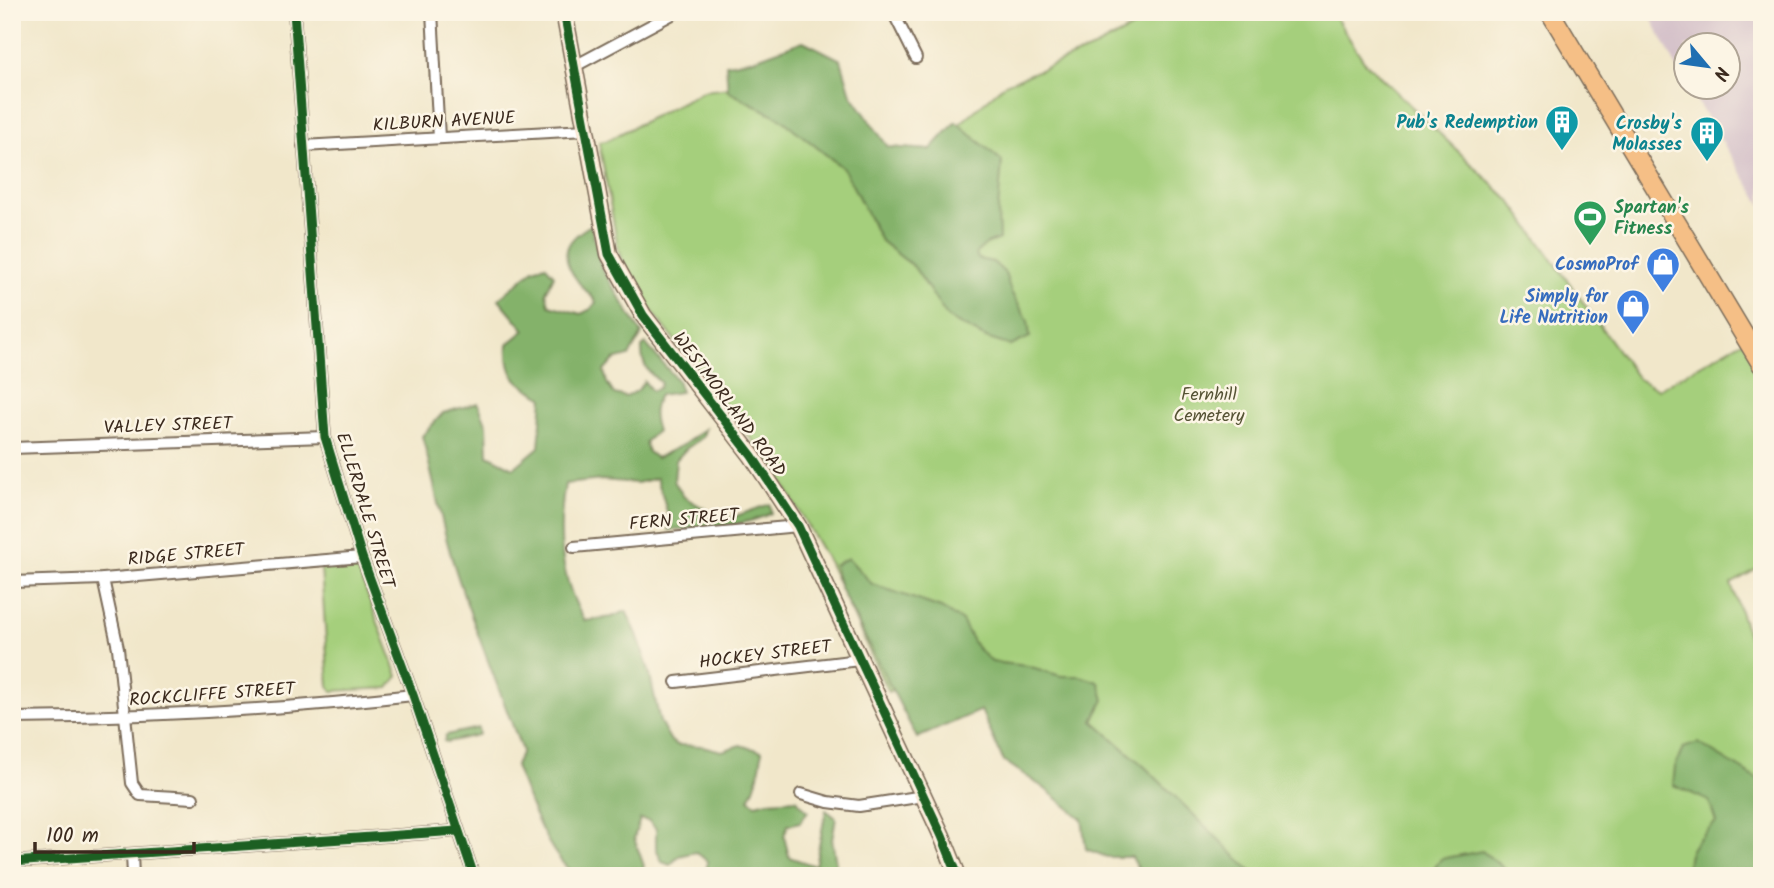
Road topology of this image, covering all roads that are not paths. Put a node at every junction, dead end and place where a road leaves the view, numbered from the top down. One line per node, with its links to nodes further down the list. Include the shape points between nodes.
1 (294, 12): 11 (street, ELLERDALE STREET)
2 (432, 12): 10 (street)
3 (564, 12): 8 (street, WESTMORLAND ROAD)
4 (676, 12): 8 (street)
5 (893, 12): 7 (street)
6 (1550, 12): 12 (main road)
7 (916, 58)
8 (575, 66): 9 (street, WESTMORLAND ROAD)
9 (586, 130): 10 (street, KILBURN AVENUE); 15 (street, WESTMORLAND ROAD, via 609,254 643,315 752,456)
10 (439, 138): 11 (street, KILBURN AVENUE)
11 (303, 146): 13 (street, ELLERDALE STREET)
12 (1762, 365)
13 (325, 437): 14 (street, VALLEY STREET); 17 (street, ELLERDALE STREET)
14 (12, 448)
15 (798, 526): 16 (street, FERN STREET); 20 (street, WESTMORLAND ROAD)
16 (574, 547)
17 (362, 557): 18 (street, RIDGE STREET); 22 (street, ELLERDALE STREET)
18 (103, 579): 19 (street, RIDGE STREET); 24 (street)
19 (12, 582)
20 (859, 660): 21 (street, HOCKEY STREET); 26 (street, WESTMORLAND ROAD)
21 (676, 682)
22 (413, 695): 24 (street, ROCKCLIFFE STREET); 28 (street, ELLERDALE STREET)
23 (12, 718): 24 (street, ROCKCLIFFE STREET)
24 (127, 718): 27 (street, via 132,783 140,795)
25 (801, 794): 26 (street, via 859,806)
26 (924, 796): 33 (street, WESTMORLAND ROAD)
27 (193, 797)
28 (457, 831): 29 (street); 32 (street, ELLERDALE STREET)
29 (132, 854): 30 (street); 31 (street)
30 (12, 862)
31 (133, 876)
32 (474, 876)
33 (958, 876)

